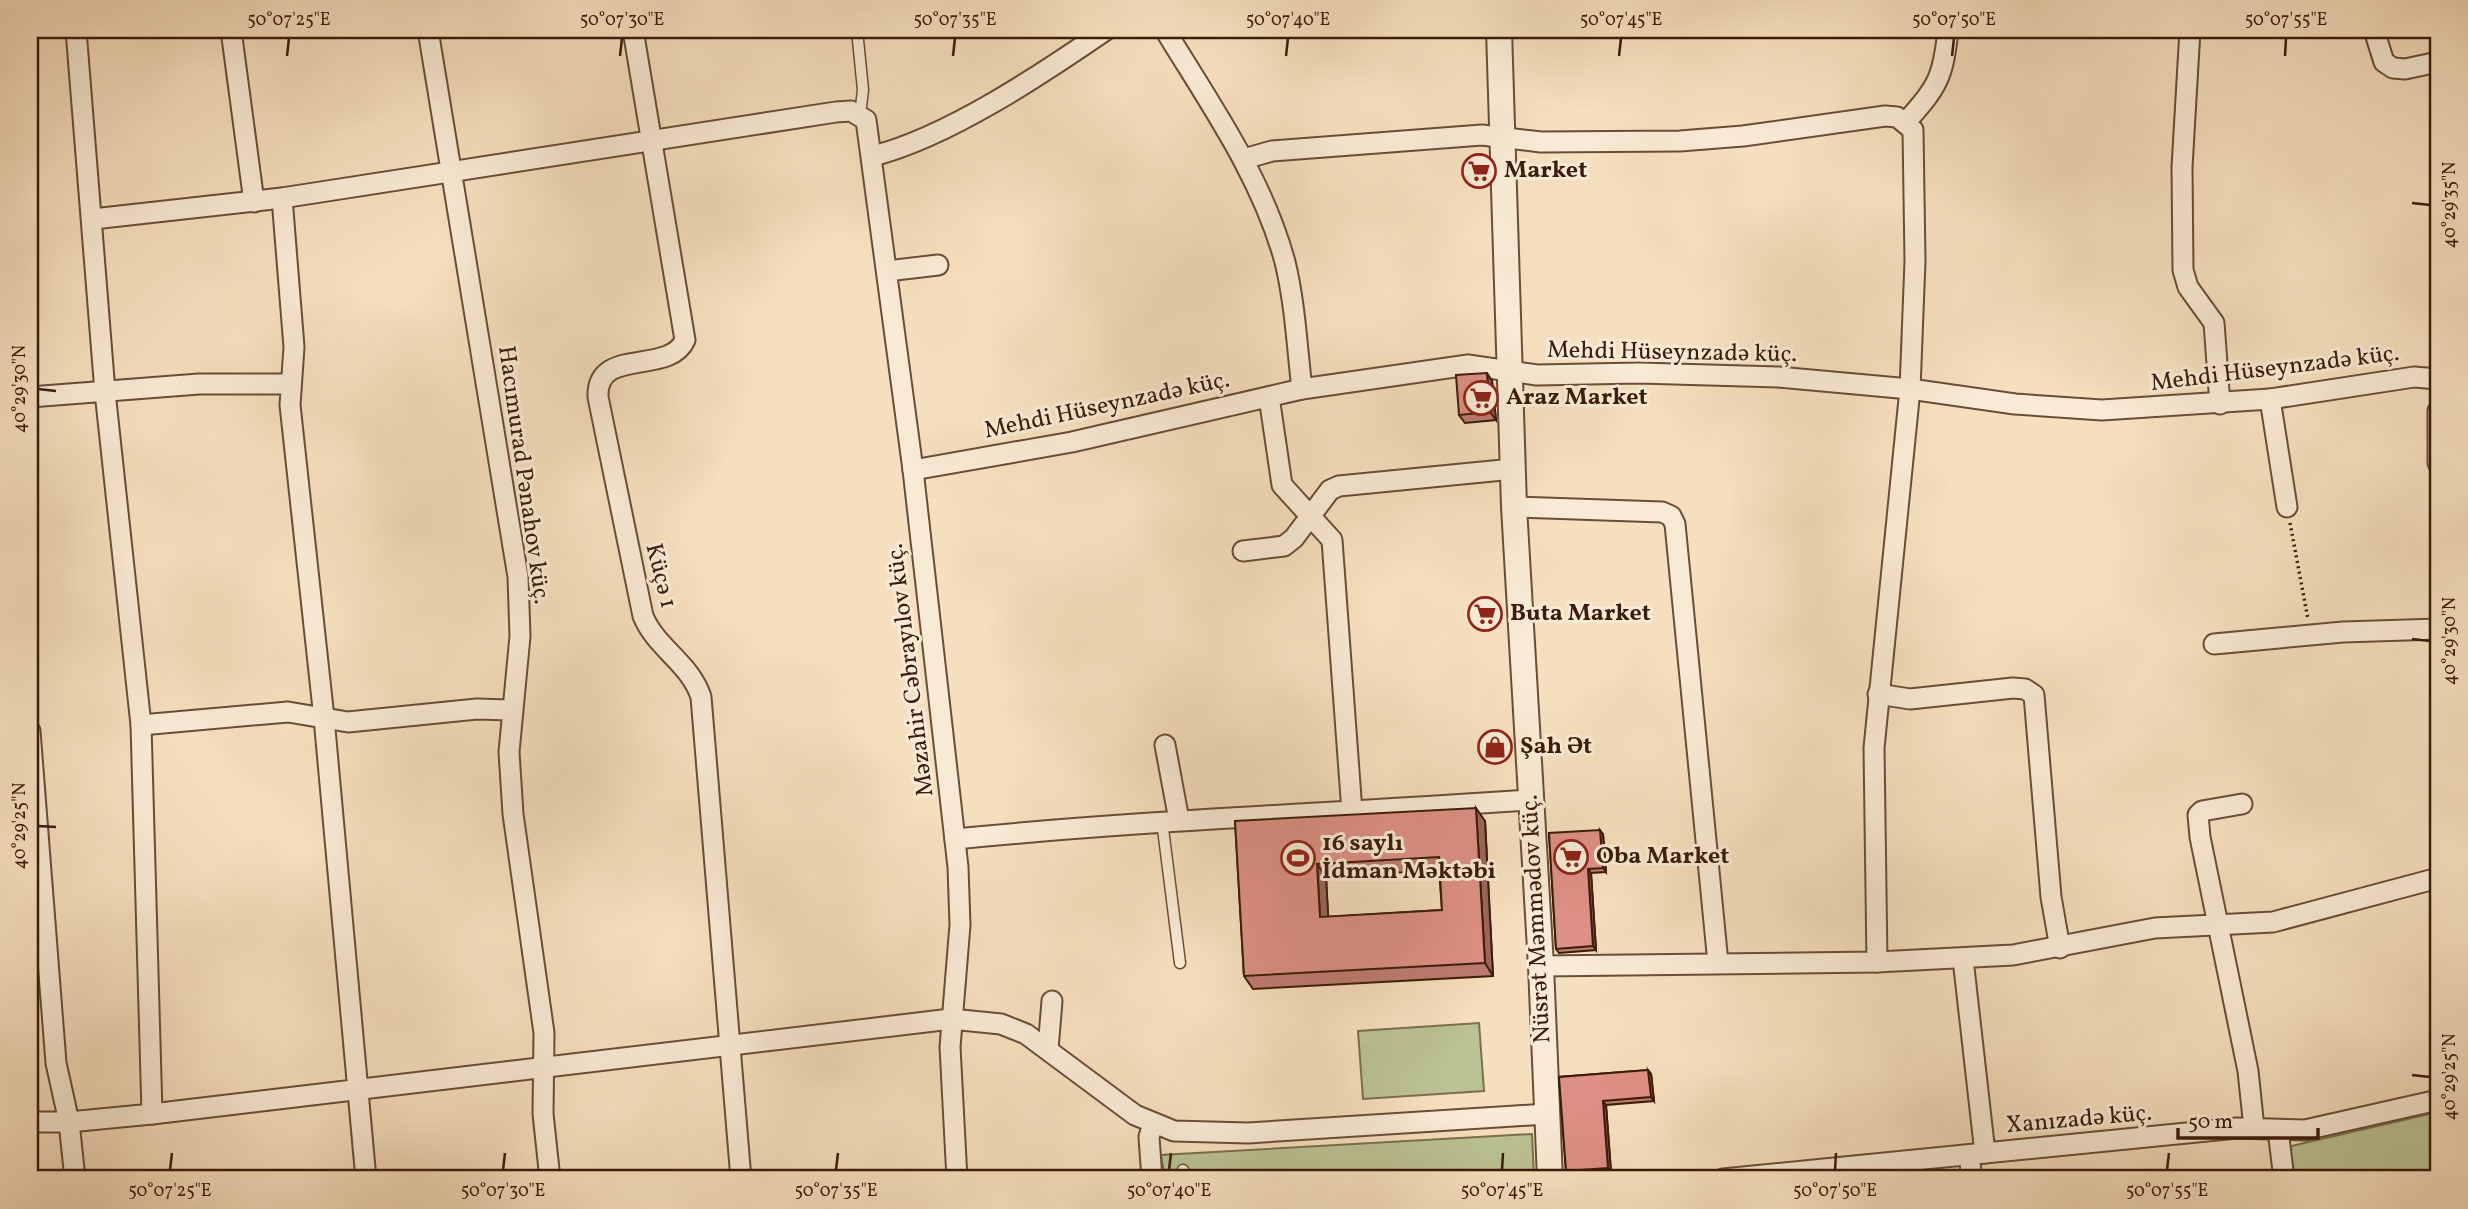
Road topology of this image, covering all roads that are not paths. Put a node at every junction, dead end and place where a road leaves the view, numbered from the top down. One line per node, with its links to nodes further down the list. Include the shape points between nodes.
1 (76, 30): 22 (street)
2 (231, 30): 21 (street)
3 (428, 30): 19 (street, Hacımurad Pənahov küç.)
4 (633, 30): 16 (street, Küçə 1)
5 (858, 30): 13 (lane, via 863,90)
6 (1107, 30): 17 (street, via 1051,68 951,123 904,147)
7 (1165, 30): 18 (street)
8 (1499, 30): 15 (street, Nüsrət Məmmədov küç.)
9 (1948, 30): 14 (street, via 1937,87)
10 (2190, 30): 34 (street, via 2183,133 2183,270 2188,287 2214,323)
11 (2374, 30): 12 (street, via 2384,62 2393,68)
12 (2438, 62)
13 (860, 115): 16 (street, via 836,112); 17 (street, Məzahir Cəbrayılov küç., via 866,120)
14 (1906, 122): 15 (street, via 1885,116 1680,141 1541,142); 29 (street, via 1913,130 1915,145)
15 (1502, 137): 18 (street, via 1460,136 1272,151); 25 (street, Nüsrət Məmmədov küç.)
16 (652, 143): 19 (street); 66 (street, Küçə 1, via 685,340 671,354 612,368 597,385 597,397 643,616 649,632 696,680 701,697)
17 (873, 156): 24 (street, Məzahir Cəbrayılov küç.)
18 (1244, 159): 28 (street, via 1284,261)
19 (450, 172): 20 (street); 46 (street, Hacımurad Pənahov küç., via 518,577 520,636)
20 (282, 198): 21 (street); 27 (street, via 294,347)
21 (254, 202): 22 (street)
22 (93, 219): 30 (street)
23 (938, 265): 24 (street)
24 (887, 271): 38 (street, Məzahir Cəbrayılov küç.)
25 (1511, 371): 28 (street, Mehdi Hüseynzadə küç., via 1468,365); 29 (street, Mehdi Hüseynzadə küç., via 1778,377); 37 (street, Nüsrət Məmmədov küç.)
26 (2438, 379): 33 (street, Mehdi Hüseynzadə küç., via 2367,382)
27 (291, 384): 30 (street, via 199,384); 47 (street)
28 (1302, 389): 32 (street, Mehdi Hüseynzadə küç.)
29 (1910, 389): 34 (street, Mehdi Hüseynzadə küç., via 2081,409); 45 (street)
30 (105, 392): 31 (street); 48 (street)
31 (30, 397)
32 (1269, 397): 38 (street, Mehdi Hüseynzadə küç., via 1072,442); 41 (street, via 1282,485)
33 (2270, 399): 34 (street, Mehdi Hüseynzadə küç.); 40 (street)
34 (2220, 404)
35 (2438, 411): 36 (street)
36 (2438, 463)
37 (1513, 469): 39 (street, Nüsrət Məmmədov küç.); 41 (street, via 1339,486)
38 (913, 470): 55 (street, Məzahir Cəbrayılov küç.)
39 (1514, 507): 51 (street, Nüsrət Məmmədov küç.); 62 (street, via 1662,512 1675,524)
40 (2287, 507)
41 (1310, 514): 42 (street, via 1284,546); 53 (street, via 1326,530 1334,548)
42 (1243, 551)
43 (2438, 629): 44 (street)
44 (2214, 644)
45 (1878, 694): 58 (street, via 1910,699 2013,688 2034,695 2051,897); 60 (street, via 1874,776)
46 (511, 710): 47 (street, via 348,722); 68 (street, Hacımurad Pənahov küç., via 513,814 544,1033)
47 (324, 718): 48 (street, via 288,712); 69 (street)
48 (141, 725): 71 (street)
49 (30, 732): 74 (street, via 56,1063)
50 (1165, 745): 54 (street)
51 (1531, 800): 53 (street); 63 (street, Nüsrət Məmmədov küç.)
52 (2242, 804): 57 (street, via 2198,815)
53 (1352, 813): 54 (street)
54 (1171, 821): 55 (street); 61 (lane)
55 (955, 839): 65 (street, Məzahir Cəbrayılov küç., via 960,925)
56 (2438, 878): 57 (street, via 2273,922)
57 (2219, 926): 58 (street, via 2155,928); 76 (street, via 2250,1083)
58 (2060, 948): 59 (street)
59 (1963, 959): 60 (street); 78 (street)
60 (1877, 962): 62 (street)
61 (1180, 963)
62 (1718, 963): 63 (street)
63 (1541, 966): 72 (street, Nüsrət Məmmədov küç.)
64 (1052, 1001): 67 (street)
65 (951, 1019): 66 (street); 67 (street, via 1001,1024); 83 (street, Məzahir Cəbrayılov küç.)
66 (727, 1047): 68 (street); 82 (street, Küçə 1)
67 (1048, 1049): 75 (street)
68 (544, 1068): 69 (street); 81 (street, Hacımurad Pənahov küç.)
69 (359, 1090): 71 (street); 80 (street)
70 (2438, 1100): 77 (street, Xanızadə küç., via 2305,1130)
71 (152, 1114): 74 (street)
72 (1546, 1114): 75 (street, via 1248,1133 1199,1134); 85 (street, Nüsrət Məmmədov küç.)
73 (30, 1122): 74 (street)
74 (69, 1122): 79 (street)
75 (1153, 1124): 84 (street, via 1149,1138)
76 (2254, 1128): 77 (street, Xanızadə küç.); 78 (street, Xanızadə küç.)
77 (2277, 1130): 88 (street)
78 (1977, 1154): 86 (street, Xanızadə küç.); 87 (street)
79 (75, 1179)
80 (366, 1179)
81 (550, 1179)
82 (741, 1179)
83 (957, 1179)
84 (1152, 1179)
85 (1550, 1179)
86 (1733, 1179)
87 (1972, 1179)
88 (2284, 1179)

